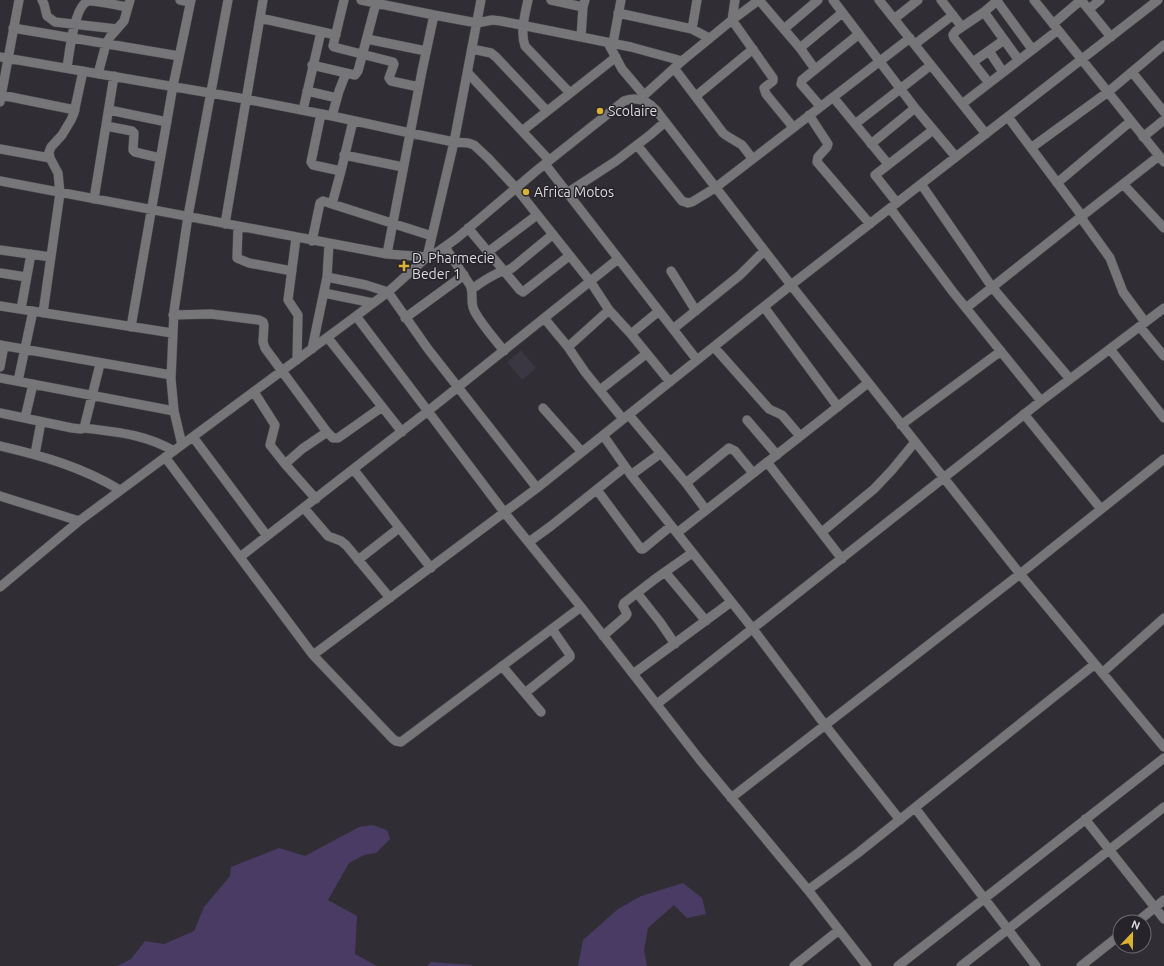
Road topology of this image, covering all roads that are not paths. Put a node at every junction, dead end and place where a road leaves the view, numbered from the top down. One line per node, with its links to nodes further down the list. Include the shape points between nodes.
1 (19, 0): 43 (street)
2 (42, 0): 39 (street, via 49,19)
3 (180, 0): 22 (street)
4 (228, 0): 93 (street)
5 (263, 0): 35 (street)
6 (344, 0): 49 (street)
7 (361, 0): 26 (street)
8 (480, 0): 38 (street)
9 (528, 0): 40 (street)
10 (551, 0): 27 (street)
11 (621, 0): 31 (street)
12 (735, 0): 37 (street)
13 (759, 0): 37 (street); 46 (street)
14 (818, 0): 46 (street)
15 (833, 0): 32 (street)
16 (879, 0): 36 (street)
17 (918, 0): 36 (street)
18 (1034, 0): 41 (street)
19 (1100, 0): 29 (street)
20 (1158, 0): 51 (street)
21 (95, 1): 28 (street); 39 (street, via 83,5)
22 (190, 1): 67 (street)
23 (694, 1): 45 (street)
24 (944, 1): 34 (street)
25 (997, 1): 30 (street); 62 (street)
26 (376, 3): 33 (street); 54 (street)
27 (584, 3): 50 (street)
28 (129, 4): 44 (street, via 124,21)
29 (1089, 9): 41 (street, via 1081,0); 51 (street)
30 (984, 12): 42 (street); 55 (street)
31 (618, 13): 45 (street); 57 (street)
32 (842, 13): 48 (street); 60 (street)
33 (434, 15): 38 (street); 64 (street)
34 (953, 15): 42 (street); 56 (street)
35 (260, 18): 47 (street); 100 (street)
36 (894, 19): 56 (street)
37 (732, 20): 53 (street); 63 (street)
38 (477, 23): 40 (street, via 492,20); 61 (street)
39 (75, 24): 44 (street); 52 (street)
40 (523, 26): 50 (street); 94 (street, via 525,46)
41 (1055, 26): 62 (street); 71 (street)
42 (962, 27): 74 (street, via 954,33 954,38)
43 (13, 28): 52 (street); 68 (street)
44 (117, 29): 58 (street)
45 (692, 29): 53 (street)
46 (784, 29): 60 (street)
47 (321, 32): 49 (street); 75 (street)
48 (859, 34): 73 (street); 79 (street)
49 (336, 35): 66 (street, via 334,47)
50 (581, 37): 57 (street)
51 (1111, 37): 71 (street)
52 (72, 38): 58 (street); 77 (street)
53 (709, 38): 72 (street)
54 (368, 39): 64 (street); 66 (street)
55 (1004, 40): 65 (street); 70 (street)
56 (912, 41): 73 (street); 76 (street)
57 (611, 43): 69 (street); 72 (street)
58 (106, 44): 67 (street); 85 (street)
59 (1164, 45): 83 (street)
60 (800, 48): 79 (street)
61 (472, 49): 81 (street); 107 (street, via 491,53 496,57)
62 (1032, 49): 70 (street)
63 (754, 50): 95 (street); 120 (street, via 773,78 773,81 764,88 766,94)
64 (426, 51): 89 (street)
65 (989, 51): 74 (street); 82 (street)
66 (363, 55): 84 (street, via 355,75); 89 (street, via 393,62 389,78 391,81)
67 (179, 56): 88 (street)
68 (4, 57): 77 (street); 99 (street)
69 (616, 57): 94 (street); 97 (street)
70 (1018, 59): 82 (street)
71 (1082, 59): 92 (street); 112 (street)
72 (682, 61): 78 (street)
73 (880, 61): 90 (street); 96 (street)
74 (973, 62): 87 (street)
75 (312, 65): 84 (street); 91 (street)
76 (931, 65): 90 (street); 101 (street)
77 (67, 68): 80 (street)
78 (674, 68): 95 (street); 97 (street)
79 (816, 69): 102 (street, via 802,80 801,84)
80 (83, 71): 85 (street); 104 (street)
81 (468, 72): 122 (street); 126 (street)
82 (1003, 72): 87 (street)
83 (1132, 72): 92 (street); 108 (street)
84 (346, 73): 98 (street)
85 (98, 74): 86 (street)
86 (114, 76): 88 (street); 105 (street)
87 (989, 83): 101 (street)
88 (173, 86): 93 (street); 116 (street)
89 (419, 87): 123 (street)
90 (900, 88): 103 (street); 118 (street)
91 (306, 91): 98 (street); 106 (street)
92 (1108, 92): 115 (street); 129 (street)
93 (210, 93): 100 (street); 154 (street)
94 (570, 93): 107 (street)
95 (696, 96): 135 (street, via 723,133 742,145)
96 (833, 96): 102 (street); 118 (street)
97 (642, 97): 117 (street); 137 (street, via 624,101)
98 (337, 98): 111 (street)
99 (1, 99): 104 (street)
100 (245, 99): 106 (street); 156 (street)
101 (962, 104): 124 (street)
102 (820, 106): 110 (street)
103 (915, 108): 121 (street); 127 (street)
104 (75, 110): 133 (street, via 62,135 51,147)
105 (109, 110): 116 (street); 119 (street)
106 (303, 110): 109 (street)
107 (547, 111): 122 (street)
108 (1164, 112)
109 (321, 114): 111 (street); 140 (street, via 311,162 313,165)
110 (808, 115): 120 (street); 158 (street, via 828,144 817,162)
111 (332, 116): 113 (street)
112 (1008, 117): 124 (street); 129 (street)
113 (353, 120): 123 (street); 131 (street)
114 (1164, 120): 125 (street)
115 (1130, 121): 125 (street); 142 (street)
116 (167, 122): 134 (street)
117 (665, 122): 128 (street); 146 (street)
118 (855, 124): 127 (street)
119 (106, 126): 134 (street, via 132,131 135,152); 149 (street)
120 (793, 127): 135 (street)
121 (933, 130): 132 (street); 138 (street)
122 (522, 131): 137 (street)
123 (410, 133): 126 (street); 139 (street)
124 (986, 134): 132 (street)
125 (1143, 137): 136 (street)
126 (454, 142): 145 (street, via 468,143 479,148); 163 (street)
127 (871, 144): 138 (street)
128 (637, 145): 146 (street, via 682,201 692,202); 148 (street)
129 (1031, 148): 142 (street)
130 (0, 149): 133 (street)
131 (344, 155): 139 (street); 140 (street)
132 (956, 157): 143 (street)
133 (50, 158): 147 (street, via 58,173)
134 (160, 158): 152 (street)
135 (752, 158): 146 (street)
136 (1162, 159): 144 (street)
137 (547, 162): 145 (street); 148 (street)
138 (888, 164): 151 (street, via 875,174)
139 (403, 167): 157 (street)
140 (341, 171): 150 (street)
141 (0, 181): 147 (street)
142 (1057, 183): 155 (street)
143 (921, 184): 151 (street); 186 (street)
144 (1123, 184): 155 (street); 161 (street)
145 (516, 188): 153 (street); 160 (street)
146 (715, 188): 169 (street)
147 (60, 193): 149 (street); 173 (street)
148 (567, 193): 176 (street)
149 (94, 199): 152 (street)
150 (332, 204): 157 (street); 165 (street, via 320,202)
151 (893, 206): 158 (street); 193 (street)
152 (151, 209): 154 (street); 206 (street)
153 (537, 215): 162 (street); 170 (street)
154 (188, 216): 156 (street); 201 (street)
155 (1082, 216): 186 (street); 205 (street, via 1110,258 1125,295)
156 (225, 224): 159 (street)
157 (392, 224): 163 (street); 172 (street)
158 (870, 224): 185 (street)
159 (238, 227): 164 (street); 178 (street, via 238,258 249,263)
160 (468, 228): 167 (street); 170 (street)
161 (1164, 228)
162 (552, 235): 174 (street); 179 (street)
163 (432, 236): 175 (street)
164 (296, 238): 165 (street); 178 (street)
165 (312, 240): 166 (street)
166 (330, 244): 172 (street); 183 (street)
167 (445, 247): 175 (street); 181 (street)
168 (0, 250): 171 (street)
169 (764, 251): 185 (street); 199 (street, via 740,275)
170 (488, 252): 179 (street)
171 (31, 254): 173 (street); 182 (street)
172 (388, 254): 175 (street)
173 (51, 256): 200 (street)
174 (569, 256): 179 (street, via 523,292); 184 (street)
175 (427, 258): 188 (street)
176 (618, 259): 184 (street); 198 (street)
177 (671, 271): 199 (street)
178 (292, 272): 221 (street, via 288,300 298,315)
179 (504, 272): 187 (street, via 493,275)
180 (0, 273): 182 (street)
181 (464, 275): 187 (street); 203 (street)
182 (26, 277): 195 (street)
183 (327, 277): 188 (street); 189 (street)
184 (590, 281): 196 (street); 204 (street)
185 (791, 285): 192 (street); 231 (street)
186 (992, 287): 193 (street); 228 (street)
187 (472, 289): 217 (street, via 474,311)
188 (388, 292): 190 (street); 203 (street)
189 (324, 293): 190 (street); 214 (street)
190 (373, 303): 202 (street)
191 (0, 306): 195 (street)
192 (764, 307): 213 (street); 239 (street)
193 (966, 308): 218 (street)
194 (1164, 308): 205 (street)
195 (21, 309): 197 (street)
196 (609, 310): 209 (street); 212 (street)
197 (33, 311): 200 (street); 216 (street)
198 (659, 311): 207 (street); 209 (street)
199 (696, 311): 207 (street)
200 (43, 312): 206 (street)
201 (173, 315): 208 (street); 225 (street, via 211,314 261,321 264,325 264,348)
202 (356, 316): 210 (street); 242 (street)
203 (405, 318): 233 (street)
204 (544, 318): 212 (street); 217 (street)
205 (1143, 324): 215 (street); 219 (street)
206 (131, 327): 208 (street)
207 (673, 329): 222 (street)
208 (172, 333): 226 (street)
209 (631, 334): 220 (street)
210 (328, 338): 214 (street); 238 (street)
211 (2, 346): 216 (street); 224 (street)
212 (568, 347): 234 (street)
213 (714, 348): 222 (street); 255 (street, via 769,409 782,415)
214 (312, 349): 221 (street)
215 (1110, 349): 228 (street); 247 (street)
216 (25, 350): 223 (street); 229 (street)
217 (504, 351): 233 (street)
218 (1001, 351): 237 (street); 250 (street)
219 (1163, 353)
220 (646, 354): 230 (street); 234 (street)
221 (297, 360): 225 (street)
222 (697, 360): 230 (street)
223 (100, 364): 226 (street); 236 (street)
224 (0, 367)
225 (282, 371): 235 (street); 252 (street)
226 (171, 375): 241 (street)
227 (0, 378): 229 (street)
228 (1070, 379): 237 (street)
229 (18, 382): 232 (street)
230 (670, 382): 245 (street)
231 (868, 383): 239 (street); 250 (street)
232 (33, 384): 236 (street); 246 (street)
233 (457, 388): 242 (street); 275 (street)
234 (600, 390): 245 (street)
235 (254, 392): 256 (street); 268 (street, via 275,425 270,445)
236 (92, 395): 241 (street); 251 (street)
237 (1041, 400): 244 (street)
238 (382, 407): 252 (street, via 338,438 333,438); 253 (street)
239 (838, 407): 255 (street)
240 (543, 408): 261 (street)
241 (174, 411): 258 (street)
242 (428, 412): 253 (street); 283 (street)
243 (0, 413): 246 (street)
244 (1024, 414): 273 (street); 281 (street)
245 (626, 417): 254 (street); 262 (street)
246 (25, 418): 249 (street)
247 (1164, 418)
248 (746, 420): 264 (street)
249 (41, 422): 251 (street); 263 (street)
250 (901, 425): 257 (street)
251 (84, 428): 260 (street, via 133,434 161,443)
252 (326, 432): 268 (street)
253 (402, 432): 270 (street)
254 (603, 435): 261 (street); 269 (street)
255 (800, 436): 264 (street)
256 (193, 437): 258 (street); 288 (street)
257 (915, 442): 273 (street); 287 (street, via 874,489)
258 (182, 445): 260 (street)
259 (0, 446): 263 (street)
260 (174, 451): 265 (street)
261 (582, 452): 275 (street)
262 (661, 453): 272 (street); 274 (street)
263 (35, 454): 276 (street, via 85,471)
264 (777, 455): 267 (street)
265 (165, 457): 276 (street); 291 (street)
266 (1164, 459): 281 (street)
267 (767, 462): 271 (street); 287 (street)
268 (285, 464): 279 (street)
269 (625, 467): 272 (street); 277 (street)
270 (354, 470): 279 (street); 285 (street)
271 (753, 474): 274 (street, via 735,451 729,448); 282 (street)
272 (631, 475): 286 (street)
273 (944, 478): 292 (street); 296 (street)
274 (686, 483): 282 (street)
275 (537, 488): 283 (street)
276 (120, 490): 284 (street)
277 (597, 490): 286 (street, via 641,549); 289 (street)
278 (0, 496): 284 (street)
279 (316, 499): 280 (street)
280 (304, 508): 288 (street); 293 (street, via 328,536 346,545)
281 (1101, 509): 296 (street)
282 (706, 510): 286 (street)
283 (504, 512): 289 (street); 294 (street)
284 (79, 521): 297 (street)
285 (399, 528): 293 (street); 294 (street)
286 (674, 530): 290 (street)
287 (822, 532): 292 (street)
288 (267, 536): 291 (street)
289 (528, 542): 301 (street)
290 (692, 553): 295 (street); 300 (street)
291 (240, 557): 308 (street)
292 (842, 559): 305 (street)
293 (358, 560): 299 (street)
294 (431, 568): 299 (street)
295 (665, 572): 298 (street); 303 (street)
296 (1020, 574): 309 (street); 316 (street)
297 (0, 587)
298 (637, 593): 306 (street, via 624,603 626,616); 307 (street)
299 (390, 598): 308 (street)
300 (731, 602): 303 (street); 305 (street)
301 (581, 607): 304 (street); 306 (street)
302 (1164, 618): 311 (street)
303 (706, 621): 307 (street)
304 (552, 629): 310 (street); 313 (street, via 570,657)
305 (753, 630): 314 (street); 316 (street)
306 (603, 636): 312 (street)
307 (674, 644): 312 (street)
308 (313, 655): 310 (street, via 398,742 403,741)
309 (1095, 664): 311 (street); 321 (street)
310 (502, 666): 313 (street)
311 (1102, 673): 317 (street)
312 (633, 674): 314 (street)
313 (525, 694): 315 (street)
314 (657, 704): 319 (street)
315 (541, 712)
316 (825, 725): 319 (street); 323 (street)
317 (1164, 747)
318 (1163, 760): 322 (street)
319 (731, 798): 325 (street)
320 (1164, 807): 324 (street)
321 (915, 808): 323 (street); 326 (street)
322 (1086, 819): 324 (street); 326 (street)
323 (900, 820): 325 (street)
324 (1109, 849): 328 (street); 332 (street)
325 (808, 890): 331 (street)
326 (984, 899): 332 (street); 336 (street)
327 (1164, 900): 328 (street)
328 (1155, 907): 329 (street); 330 (street)
329 (1147, 914)
330 (1164, 919)
331 (839, 930): 334 (street); 335 (street)
332 (1008, 930): 337 (street); 338 (street)
333 (1112, 941): 339 (street)
334 (794, 966)
335 (867, 966)
336 (898, 966)
337 (962, 966)
338 (1036, 966)
339 (1081, 966)

